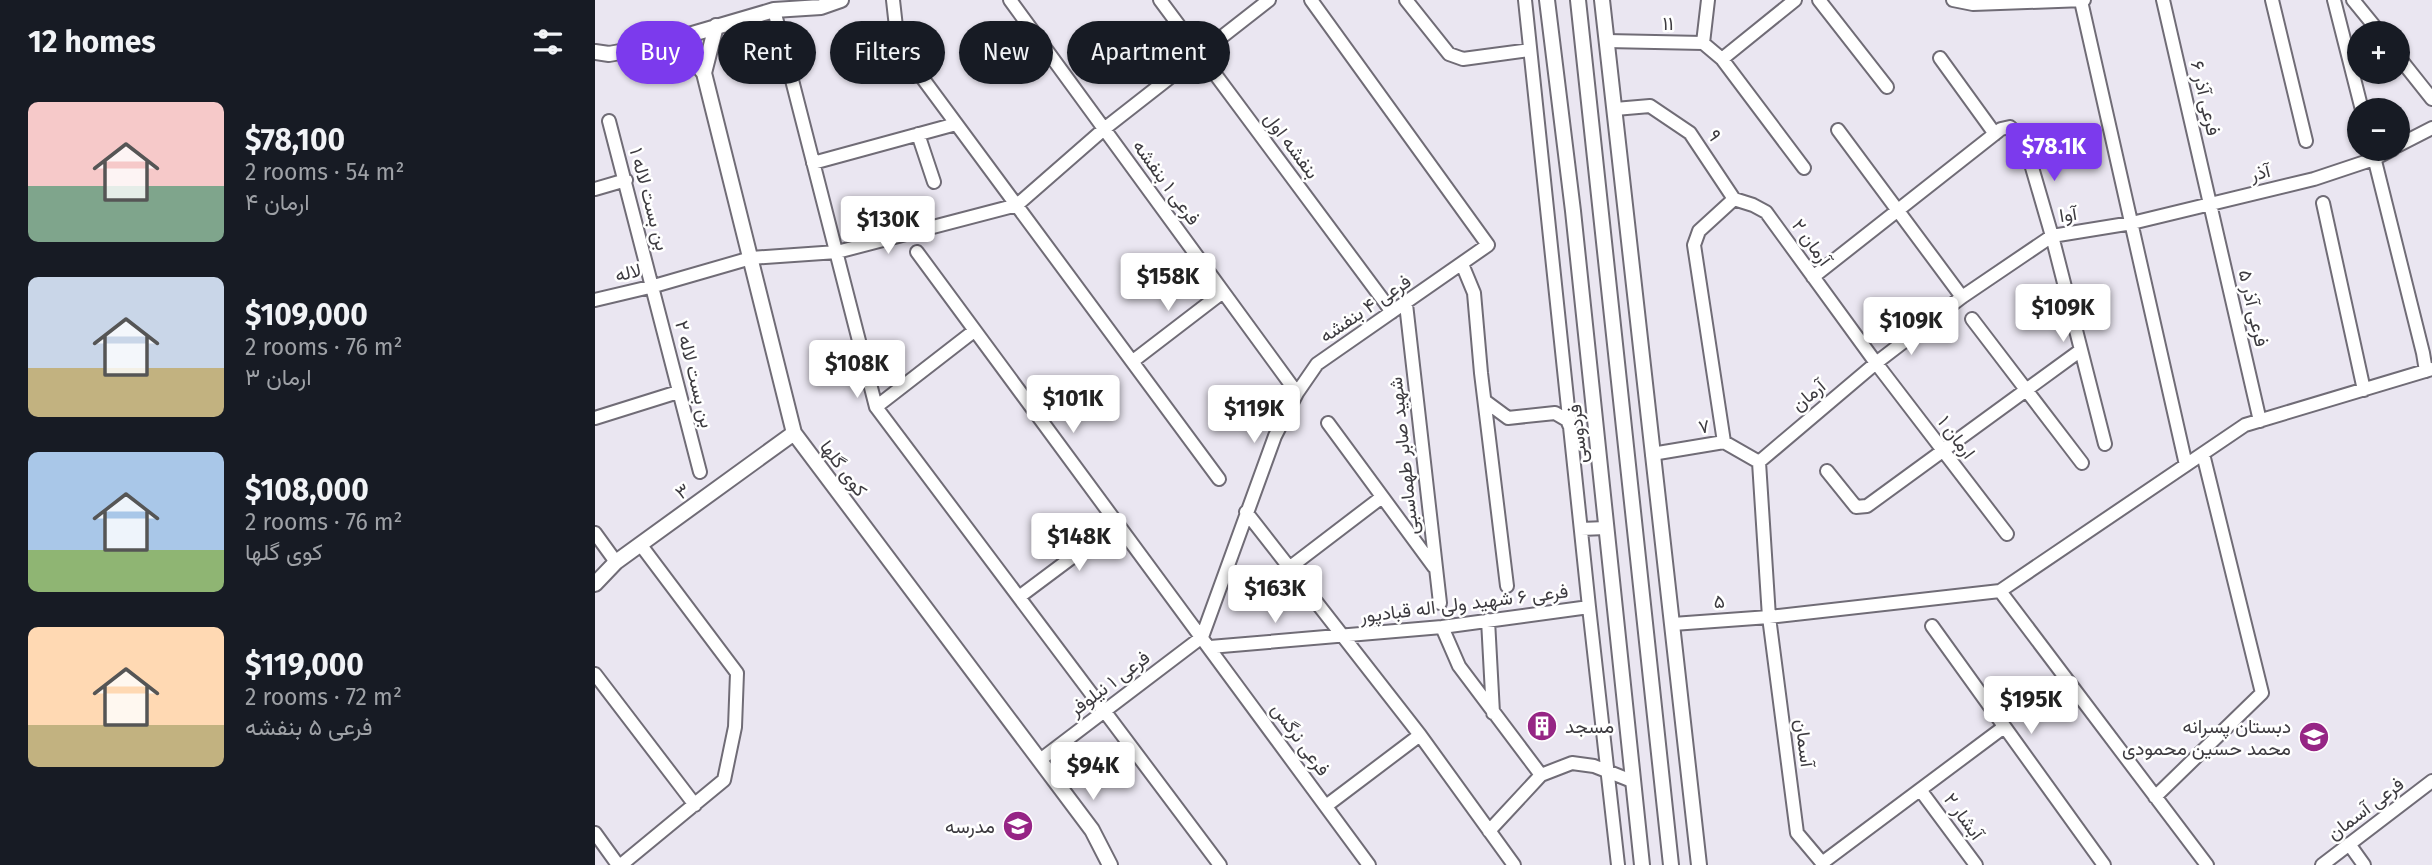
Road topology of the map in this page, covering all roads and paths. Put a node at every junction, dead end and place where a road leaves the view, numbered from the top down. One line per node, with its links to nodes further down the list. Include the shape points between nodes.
1 (841, 0): 21 (street, via 821,7)
2 (893, 0): 44 (street, via 898,45)
3 (1010, 0): 46 (street, فرعی ۱ بنفشه)
4 (1160, 0): 22 (street, بنفشه اول)
5 (1269, 0): 26 (street)
6 (1311, 0): 69 (street, فرعی ۴ بنفشه, via 1488,245)
7 (1406, 0): 29 (street, via 1449,54 1463,59)
8 (1525, 0): 29 (street)
9 (1547, 0): 108 (street, فردوسی)
10 (1578, 0): 155 (street)
11 (1602, 0): 27 (street)
12 (1708, 0): 28 (street)
13 (1795, 0): 33 (street)
14 (1819, 0): 39 (street)
15 (1953, 0): 16 (street, via 1973,4)
16 (2083, 0): 64 (street)
17 (2163, 0): 61 (street, فرعی آذر ۶)
18 (2272, 0): 51 (street)
19 (2334, 0): 40 (street)
20 (2353, 0): 23 (street)
21 (774, 10): 24 (street); 54 (street)
22 (1176, 21)
23 (2370, 21)
24 (716, 26): 25 (street); 34 (street)
25 (704, 30)
26 (1230, 30)
27 (1607, 41): 28 (street, ۱۱); 42 (street)
28 (1703, 43): 33 (street)
29 (1530, 50): 92 (street)
30 (595, 52): 31 (street)
31 (616, 52)
32 (1940, 58): 49 (street)
33 (1722, 59): 55 (street)
34 (704, 69)
35 (2410, 71): 41 (street)
36 (704, 77): 68 (street, کوی گلها)
37 (1161, 84): 46 (street)
38 (1223, 84): 76 (street, بنفشه اول)
39 (1887, 88)
40 (2359, 98)
41 (2432, 99)
42 (1615, 109): 59 (street, ۹, via 1650,106 1690,133); 97 (street)
43 (610, 121): 56 (street, بن بست لاله ۱)
44 (957, 124): 48 (street); 62 (street)
45 (2432, 128): 50 (street, آذر)
46 (1104, 129): 62 (street); 72 (street, فرعی ۱ بنفشه)
47 (1838, 130): 63 (street)
48 (918, 134): 54 (street); 57 (street)
49 (1995, 134): 63 (street); 65 (street, via 2010,127 2024,141)
50 (2410, 140)
51 (2306, 141)
52 (2356, 161): 61 (street, آذر, via 2314,179)
53 (2375, 161): 82 (street)
54 (813, 163): 66 (street)
55 (1804, 168)
56 (625, 180): 58 (street); 71 (street, بن بست لاله ۱)
57 (934, 182)
58 (595, 189)
59 (1734, 199): 70 (street, آرمان ۲, via 1766,212); 94 (street, via 1699,231 1694,245)
60 (2323, 203): 84 (street)
61 (2210, 204): 64 (street, آذر); 90 (street, فرعی آذر ۵)
62 (1017, 205): 66 (street, لاله); 80 (street)
63 (1898, 210): 70 (street); 73 (street)
64 (2132, 223): 65 (street, آوا); 101 (street)
65 (2052, 236): 73 (street, آرمان); 79 (street)
66 (837, 252): 68 (street, لاله); 88 (street)
67 (917, 252): 78 (street, فرعی نرگس)
68 (751, 258): 71 (street, لاله); 93 (street, کوی گلها)
69 (1462, 264): 75 (street, فرعی ۴ بنفشه); 87 (street, via 1474,293)
70 (1813, 277): 81 (street, آرمان ۲)
71 (654, 286): 74 (street, لاله); 85 (street, بن بست لاله ۲)
72 (1223, 292): 80 (street); 86 (street, فرعی ۱ بنفشه)
73 (1962, 297): 81 (street, آرمان)
74 (595, 299)
75 (1406, 304): 76 (street, فرعی ۴ بنفشه); 115 (street, شهید صابر طهماسبی)
76 (1392, 312): 86 (street, فرعی ۴ بنفشه, via 1318,364)
77 (1972, 319): 83 (street)
78 (974, 331): 88 (street); 107 (street, فرعی نرگس)
79 (2081, 350): 83 (street); 95 (street)
80 (1133, 361): 104 (street)
81 (1876, 363): 96 (street, ارمان ۱); 99 (street, آرمان)
82 (2429, 370): 84 (street)
83 (2026, 390): 96 (street); 100 (street)
84 (2364, 390): 90 (street)
85 (678, 393): 89 (street); 103 (street, بن بست لاله ۲)
86 (1297, 393): 106 (street, فرعی ۴ بنفشه)
87 (1485, 401): 92 (street, via 1508,418 1555,412); 117 (street)
88 (876, 407): 119 (street)
89 (595, 418)
90 (2260, 421): 98 (street, via 2245,425)
91 (1328, 424): 105 (street)
92 (1571, 429): 109 (street)
93 (794, 433): 112 (street, ۳); 134 (street, کوی گلها)
94 (1724, 442): 97 (street, ۷); 99 (street, ۷)
95 (2105, 444)
96 (1943, 450): 102 (street, via 1867,506 1857,508); 111 (street, ارمان ۱)
97 (1652, 454): 124 (street)
98 (2203, 454): 101 (street); 140 (street, via 2262,693)
99 (1759, 462): 122 (street, آسمان)
100 (2082, 463)
101 (2186, 465): 118 (street)
102 (1827, 471)
103 (700, 472)
104 (1219, 479)
105 (1382, 497): 114 (street); 115 (street)
106 (1245, 512): 114 (street); 128 (street, فرعی ۴ بنفشه)
107 (1118, 523): 119 (street); 128 (street, فرعی نرگس)
108 (1606, 528): 109 (street); 137 (street, فردوسی)
109 (1581, 529): 121 (street)
110 (595, 533): 113 (street)
111 (2007, 534)
112 (640, 544): 113 (street, ۳); 141 (street, via 737,673 735,727 724,780)
113 (616, 562): 116 (street, ۳)
114 (1289, 568): 127 (street)
115 (1435, 569): 120 (street, شهید صابر طهماسبی)
116 (595, 583)
117 (1507, 586)
118 (2000, 591): 122 (street, ۵); 140 (street)
119 (1019, 597): 130 (street)
120 (1440, 603)
121 (1589, 607): 123 (street, فرعی ۶ شهید ولی اله قبادپور); 135 (street)
122 (1769, 617): 124 (street, ۵); 147 (street, آسمان, via 1797,833)
123 (1488, 620): 125 (street, فرعی ۶ شهید ولی اله قبادپور); 131 (street)
124 (1672, 624): 146 (street)
125 (1442, 626): 127 (street, فرعی ۶ شهید ولی اله قبادپور); 131 (street, via 1458,666)
126 (1932, 626): 132 (street)
127 (1343, 637): 128 (street, فرعی ۶ شهید ولی اله قبادپور); 133 (street)
128 (1206, 642): 130 (street, فرعی ۱ نیلوفر); 142 (street, فرعی نرگس)
129 (595, 674): 141 (street)
130 (1105, 711): 134 (street, فرعی ۱ نیلوفر); 150 (street)
131 (1493, 713): 136 (street)
132 (2004, 727): 139 (street); 158 (street)
133 (1420, 735): 142 (street); 143 (street)
134 (1039, 760): 149 (street, کوی گلها, via 1092,830)
135 (1609, 772): 136 (street, via 1572,762); 137 (street); 153 (street)
136 (1541, 775): 143 (street)
137 (1632, 780): 154 (street, فردوسی)
138 (2432, 781): 145 (street, فرعی آسمان)
139 (1921, 790): 147 (street); 157 (street, آبشار ۲)
140 (2155, 797): 159 (street)
141 (695, 805): 148 (street)
142 (1326, 806): 151 (street, فرعی نرگس)
143 (1489, 831): 152 (street)
144 (597, 840): 148 (street)
145 (2349, 844): 160 (street, فرعی آسمان); 161 (street)
146 (1699, 858): 156 (street)
147 (1823, 864)
148 (619, 865)
149 (1110, 865)
150 (1220, 865)
151 (1369, 865)
152 (1514, 865)
153 (1618, 865)
154 (1642, 865)
155 (1671, 865)
156 (1709, 865)
157 (1976, 865)
158 (2104, 865)
159 (2207, 865)
160 (2322, 865)
161 (2364, 865)

